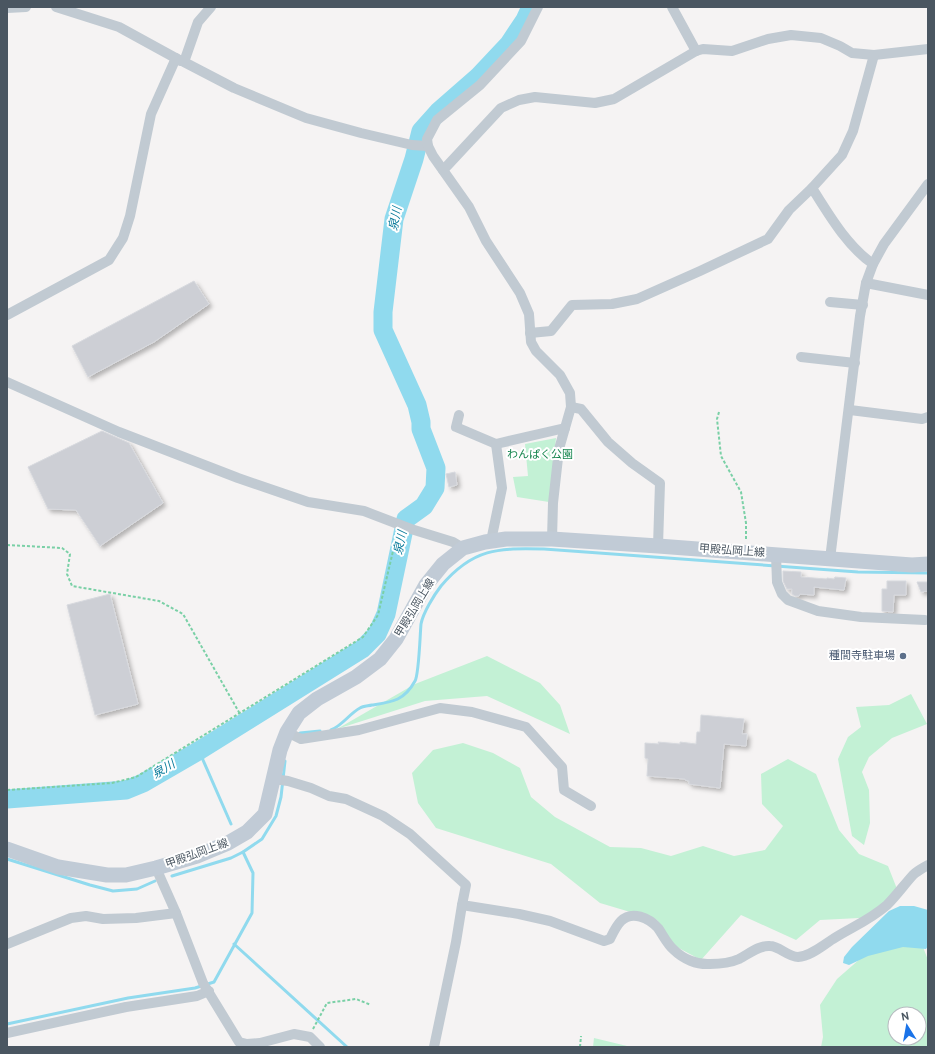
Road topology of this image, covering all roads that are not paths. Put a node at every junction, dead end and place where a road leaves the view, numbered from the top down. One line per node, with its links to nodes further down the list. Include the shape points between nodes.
1 (26, 7): 6 (street)
2 (56, 7): 10 (street, via 119,27)
3 (211, 7): 10 (street, via 198,22)
4 (538, 7): 11 (street, via 521,41 480,85 437,120)
5 (672, 7): 8 (street)
6 (7, 8)
7 (928, 49): 9 (street)
8 (696, 51): 9 (street, via 732,51 768,39 791,35 821,38 852,53); 12 (street, via 614,99 595,104 535,97 519,100 501,108)
9 (874, 55): 14 (street, via 853,131 842,155)
10 (180, 60): 11 (street, via 234,88 306,118 361,133); 20 (street, via 150,114 130,216 123,238 109,260)
11 (425, 146): 12 (street)
12 (443, 170): 21 (street, via 469,207 486,241 520,293 529,314)
13 (928, 184): 15 (street, via 884,244)
14 (812, 188): 15 (street, via 833,223 863,258); 21 (street, via 789,210 768,239 637,299 612,304 572,305 551,331)
15 (873, 264): 16 (street)
16 (866, 283): 17 (street); 19 (street)
17 (928, 294)
18 (830, 302): 19 (street)
19 (862, 304): 23 (street)
20 (7, 315)
21 (530, 333): 25 (street, via 536,351 560,375 570,393)
22 (801, 357): 23 (street)
23 (855, 363): 26 (street)
24 (7, 382): 34 (street, via 118,432 238,478 308,502 364,511 411,530 453,542)
25 (571, 407): 29 (street); 33 (street, via 581,409 608,442 660,483)
26 (850, 410): 28 (street, via 922,419); 35 (street)
27 (459, 415): 30 (street, via 456,427)
28 (928, 417)
29 (565, 428): 30 (street); 31 (street, via 558,449)
30 (496, 444): 32 (street, via 502,488)
31 (552, 539): 32 (main road, 甲殿弘岡上線); 33 (main road, 甲殿弘岡上線)
32 (491, 541): 34 (main road, 甲殿弘岡上線)
33 (658, 546): 36 (main road, 甲殿弘岡上線, via 746,552)
34 (463, 548): 39 (main road, 甲殿弘岡上線, via 443,564 426,584 396,639 380,659 299,713)
35 (830, 559): 36 (main road, 甲殿弘岡上線); 37 (main road, 甲殿弘岡上線)
36 (776, 560): 38 (street, via 777,582 788,600 818,611 861,617)
37 (928, 564)
38 (925, 620)
39 (287, 732): 40 (main road, 甲殿弘岡上線, via 280,750); 41 (street, via 302,739 359,730 440,708 497,718 526,727 562,767 564,790)
40 (281, 780): 44 (main road, 甲殿弘岡上線, via 266,814 247,832 197,856); 45 (street, via 346,799 383,816 410,834 466,885)
41 (591, 806)
42 (7, 850): 44 (main road, 甲殿弘岡上線, via 58,867 107,875 126,875)
43 (928, 865): 45 (street, via 914,874 873,916 810,954 797,957 770,946 757,949 731,962 707,965 681,956 650,920 641,916 632,915 622,920 610,939 604,941 550,921)
44 (156, 868): 46 (street)
45 (462, 905): 51 (street)
46 (176, 913): 47 (street, via 136,918 71,918); 48 (street)
47 (7, 944)
48 (206, 988): 49 (street, via 197,996 126,1007); 50 (street, via 239,1042 260,1043 294,1034 310,1037)
49 (7, 1033)
50 (320, 1047)
51 (434, 1047)

